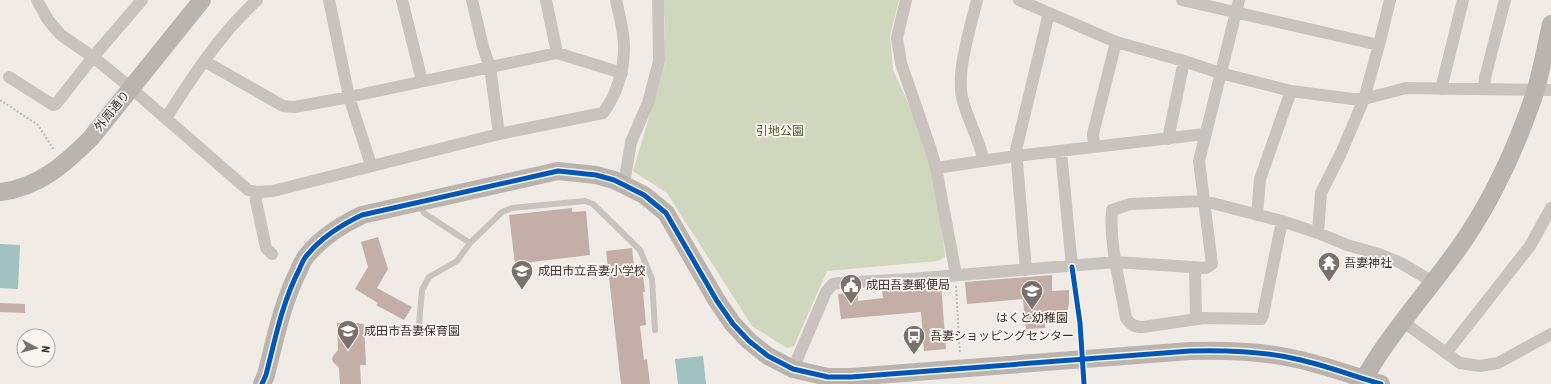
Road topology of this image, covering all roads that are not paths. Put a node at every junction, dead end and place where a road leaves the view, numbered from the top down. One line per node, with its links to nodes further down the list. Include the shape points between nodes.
1 (37, 0): 25 (street, via 48,20 61,35)
2 (142, 0): 25 (street)
3 (202, 0): 33 (street, 外周通り)
4 (257, 0): 26 (street, via 213,47)
5 (328, 0): 38 (street)
6 (402, 0): 32 (street)
7 (472, 0): 28 (street)
8 (546, 0): 24 (street)
9 (616, 0): 29 (street, via 624,45)
10 (658, 0): 50 (street, via 658,61 648,103 632,142)
11 (906, 0): 49 (street, via 898,32 899,51)
12 (977, 0): 47 (street, via 961,80 962,95)
13 (1019, 0): 20 (street)
14 (1182, 0): 19 (street)
15 (1239, 0): 19 (street)
16 (1390, 0): 23 (street)
17 (1463, 0): 34 (street)
18 (1505, 0): 35 (street)
19 (1236, 12): 23 (street); 30 (street)
20 (1049, 13): 22 (street); 46 (street)
21 (1551, 24): 36 (street)
22 (1116, 42): 27 (street); 44 (street, via 1093,134)
23 (1379, 45): 39 (street)
24 (557, 53): 28 (street); 29 (street)
25 (93, 58): 31 (street, via 53,105); 33 (street)
26 (204, 61): 38 (street, via 283,106 295,107); 40 (street)
27 (1184, 61): 30 (street); 43 (street)
28 (490, 67): 32 (street); 41 (street)
29 (622, 73): 41 (street, via 610,104 603,113)
30 (1220, 73): 37 (street); 42 (street)
31 (9, 77)
32 (422, 81): 38 (street)
33 (131, 88): 40 (street); 51 (street, 外周通り, via 90,138 65,163 38,181 18,189)
34 (1441, 89): 35 (street); 39 (street, via 1406,88)
35 (1484, 89): 36 (street)
36 (1544, 90): 66 (street, via 1480,215)
37 (1291, 91): 39 (street); 56 (street, via 1260,179)
38 (349, 97): 48 (street)
39 (1364, 99): 58 (street, via 1321,193)
40 (166, 118): 52 (street, via 248,190)
41 (499, 134): 48 (street)
42 (1205, 134): 43 (street); 54 (street, via 1199,161)
43 (1168, 139): 44 (street)
44 (1094, 147): 45 (street)
45 (1061, 151): 46 (street); 62 (street)
46 (1016, 156): 47 (street); 64 (street)
47 (984, 161): 49 (street)
48 (371, 165): 52 (street, via 273,191)
49 (936, 168): 65 (street)
50 (624, 184): 53 (street, via 596,175 558,171); 73 (street, via 644,195 666,213 733,324 768,356)
51 (0, 192)
52 (257, 192): 60 (street, via 256,201 266,248)
53 (418, 201): 59 (lane, via 424,213); 75 (street, via 362,214 339,226 306,255 285,301)
54 (1204, 201): 56 (street); 61 (street, via 1130,204 1112,210); 63 (street, via 1212,264 1206,268)
55 (1551, 208): 72 (street, via 1530,246)
56 (1257, 215): 57 (street)
57 (1282, 221): 58 (street); 67 (street, via 1263,316)
58 (1318, 233): 66 (street, via 1401,263)
59 (470, 243): 69 (lane, via 457,261 429,277 422,290); 70 (lane, via 502,212 512,208 585,201 593,204 640,250 652,280)
60 (272, 254)
61 (1116, 262): 62 (street); 63 (street); 67 (street, via 1126,318 1131,325 1143,327)
62 (1072, 267): 64 (street)
63 (1195, 267): 67 (street)
64 (1026, 270): 65 (street)
65 (956, 275): 73 (street, via 833,284 826,292)
66 (1433, 282): 68 (street)
67 (1196, 319)
68 (1402, 321): 72 (street); 74 (street, via 1379,354)
69 (419, 325)
70 (655, 330)
71 (1551, 334): 72 (street, via 1498,363 1480,366 1460,363)
72 (1446, 353)
73 (793, 368): 74 (street, via 828,377 851,377 1218,350 1296,359)
74 (1369, 382)
75 (262, 384)

